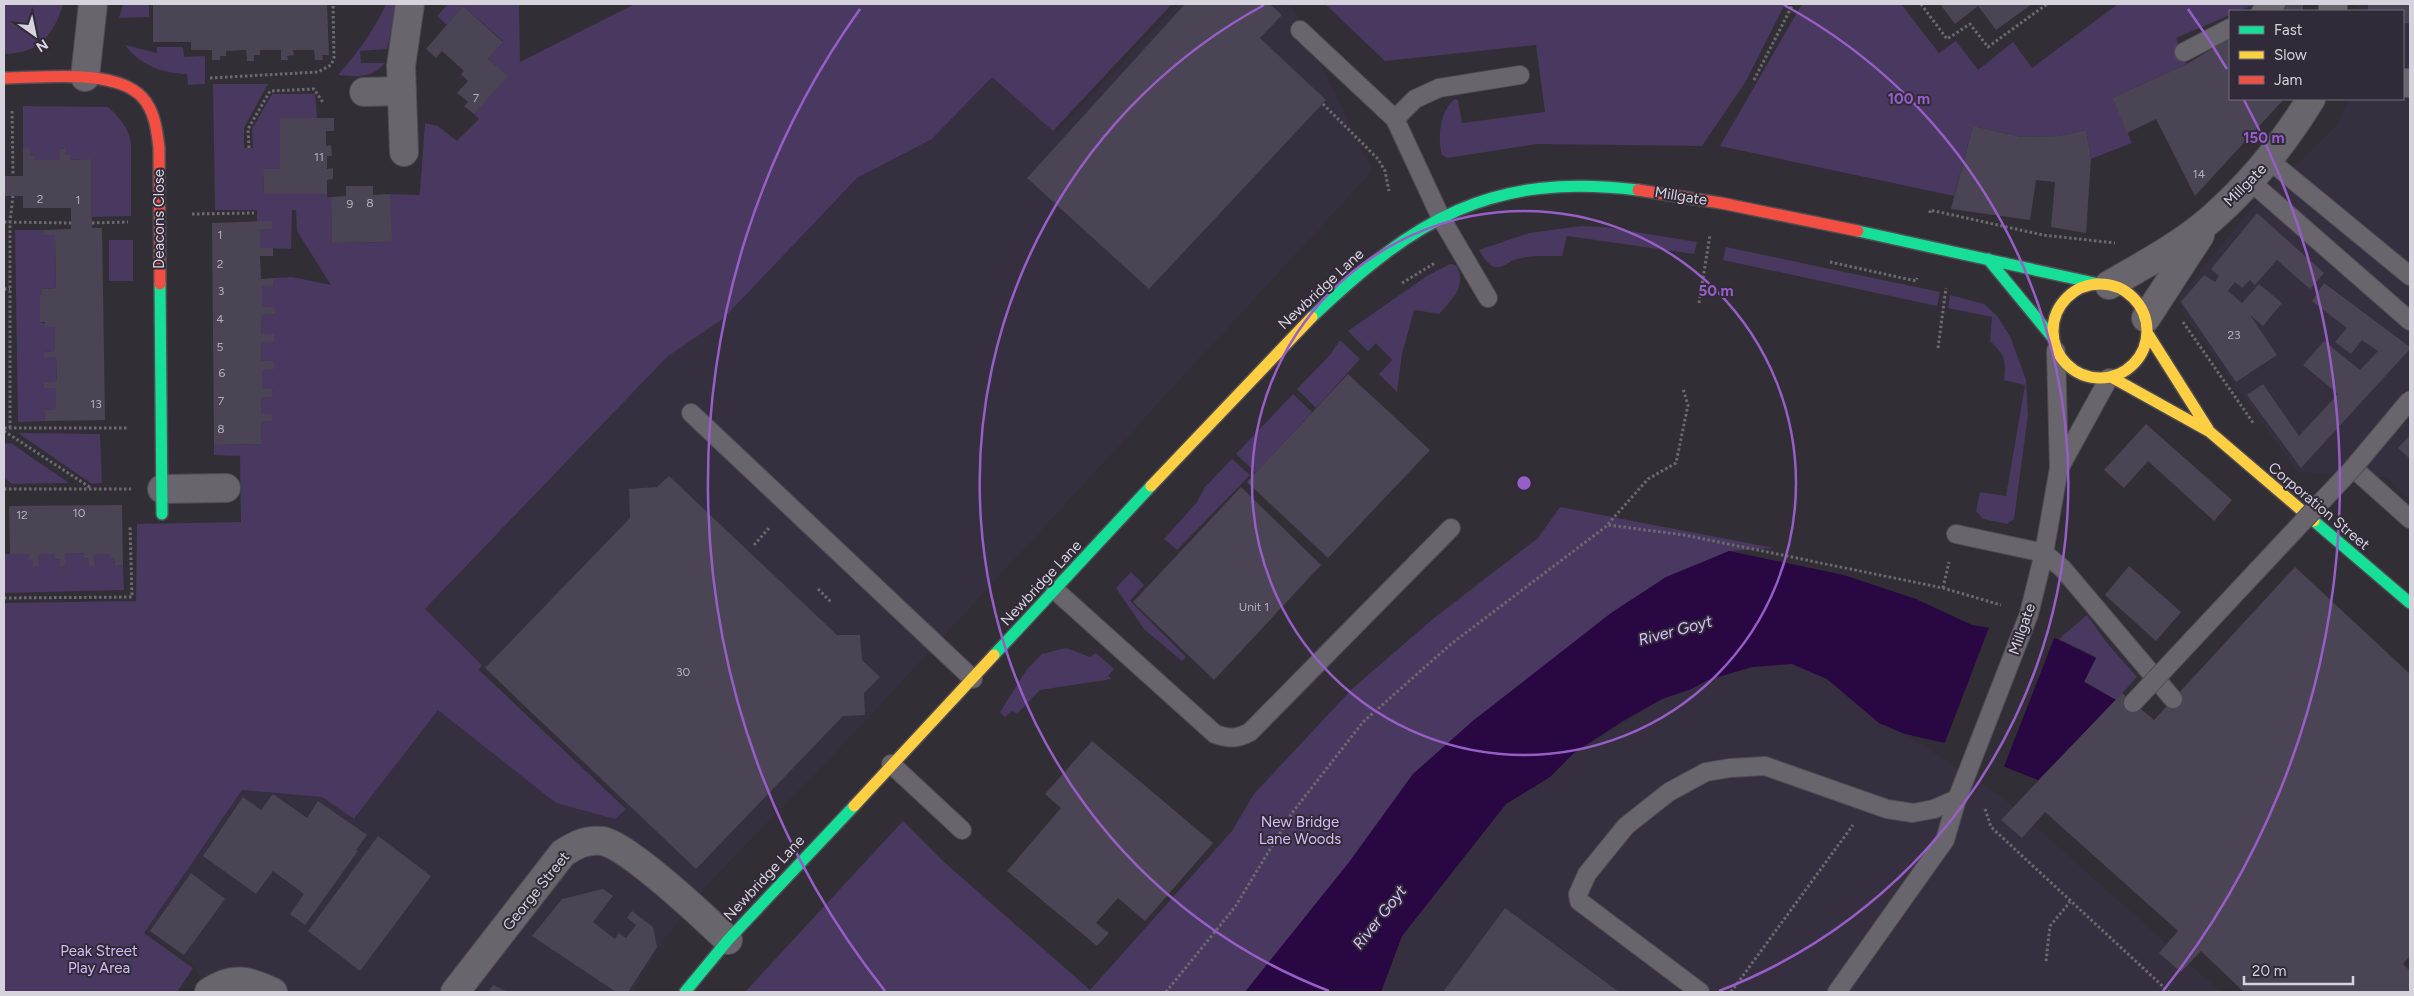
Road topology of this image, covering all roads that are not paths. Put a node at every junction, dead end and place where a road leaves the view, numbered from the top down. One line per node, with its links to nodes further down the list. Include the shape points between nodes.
1 (93, 4): 10 (street)
2 (410, 4): 11 (street, via 402,57)
3 (2276, 4): 4 (lane)
4 (2264, 10)
5 (2229, 29): 7 (lane)
6 (1300, 30): 14 (lane)
7 (2184, 52)
8 (1520, 75): 14 (lane, via 1439,88 1415,99)
9 (8, 78): 10 (street, Deacons Close)
10 (85, 78): 34 (street, Deacons Close, via 119,81 135,91 151,111 158,131)
11 (402, 91): 12 (street); 15 (street)
12 (364, 92)
13 (2310, 100): 16 (street, Millgate)
14 (1395, 118): 18 (lane)
15 (404, 152)
16 (2269, 160): 17 (street, Millgate); 21 (lane)
17 (2250, 181): 19 (street, Millgate); 24 (lane)
18 (1441, 218): 20 (street, Millgate, via 1460,208 1516,191 1560,185 1608,185 1720,203); 23 (lane); 39 (street, Newbridge Lane, via 1376,258 1292,336)
19 (2211, 219): 22 (street, Millgate, via 2162,254); 25 (street, Millgate, via 2161,292)
20 (1988, 259): 22 (street); 26 (street)
21 (2410, 276)
22 (2104, 284): 25 (street, via 2132,296 2141,306); 26 (street, via 2077,290 2067,296 2055,316)
23 (1488, 298)
24 (2410, 320)
25 (2147, 326): 27 (street, via 2145,349 2137,362 2126,372); 30 (street, Corporation Street)
26 (2054, 345): 27 (street, via 2065,364 2078,374 2093,379); 31 (lane, Millgate)
27 (2111, 378): 30 (street, Corporation Street); 31 (lane, Millgate)
28 (2410, 400): 32 (lane, bridge)
29 (691, 413): 41 (lane)
30 (2210, 432): 40 (street, Corporation Street)
31 (2059, 468): 38 (lane, Millgate)
32 (2353, 468): 35 (lane); 43 (lane, bridge)
33 (226, 488): 34 (street)
34 (162, 501)
35 (2410, 519)
36 (1451, 528): 39 (lane, via 1250,732 1239,738 1215,734)
37 (1956, 534): 38 (lane)
38 (2044, 553): 42 (lane, via 2063,569); 45 (lane, Millgate, via 2023,629)
39 (1055, 590): 41 (street, Newbridge Lane)
40 (2410, 602)
41 (973, 679): 44 (street, Newbridge Lane)
42 (2173, 699)
43 (2133, 703)
44 (891, 764): 46 (lane); 47 (street, Newbridge Lane)
45 (1960, 792): 52 (lane, via 1934,809 1913,813 1887,809 1765,766 1706,772 1669,792 1626,826 1587,874 1578,894 1579,901); 53 (lane, Millgate, via 1945,840)
46 (962, 830)
47 (728, 940): 50 (street, George Street, via 621,848 603,841 580,842 563,853); 51 (street, Newbridge Lane)
48 (216, 988): 49 (street, via 241,981)
49 (273, 992)
50 (455, 992)
51 (685, 992)
52 (1700, 992)
53 (1837, 992)

